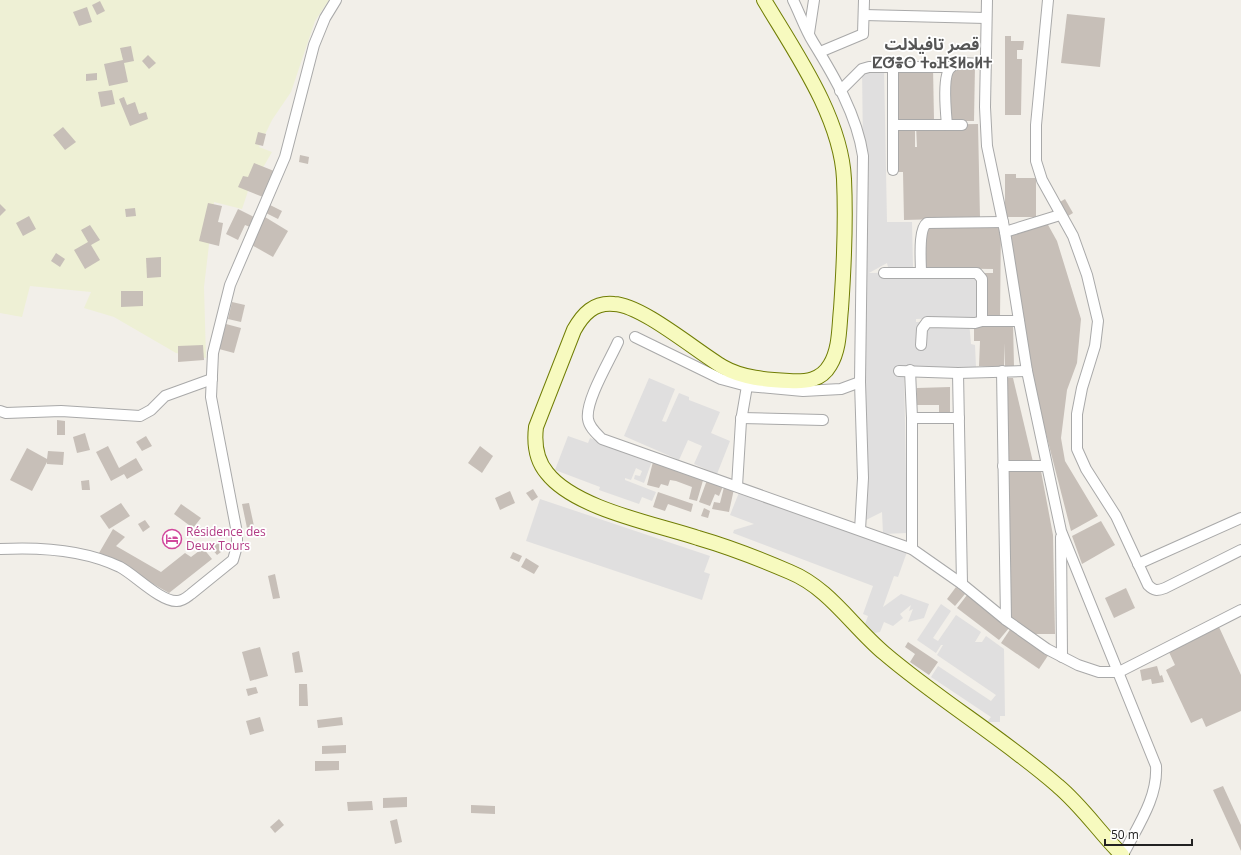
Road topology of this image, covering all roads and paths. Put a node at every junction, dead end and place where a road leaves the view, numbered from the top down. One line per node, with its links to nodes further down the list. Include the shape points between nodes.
1 (336, 0): 35 (street, via 324,18 314,45 285,157 230,285 212,353)
2 (764, 0): 58 (main road, via 808,73 830,122 843,162 844,268 838,338 833,361 825,372 811,381 770,380 751,376 724,368 648,318 622,305 604,304 582,316 574,330 536,427 534,440 539,459 548,475 564,489 592,504 750,555 808,581 825,594 884,653 1059,786)
3 (793, 0): 10 (street)
4 (814, 0): 10 (street)
5 (864, 0): 8 (street)
6 (986, 0): 9 (street)
7 (1048, 0): 20 (street, via 1036,126 1036,161 1042,180)
8 (864, 15): 9 (street); 11 (street, via 863,34)
9 (986, 18): 12 (street)
10 (809, 33): 11 (street)
11 (820, 52): 15 (street)
12 (985, 64): 14 (street); 21 (street, via 984,107 987,146)
13 (893, 66): 14 (street); 15 (street, via 869,67 862,70); 16 (street)
14 (951, 67): 17 (street, via 946,78)
15 (840, 92): 36 (street, via 852,115 864,156)
16 (893, 125): 17 (street); 19 (street)
17 (946, 126): 18 (street)
18 (962, 126)
19 (893, 170)
20 (1060, 215): 22 (street); 52 (street, via 1073,236 1087,275 1098,321 1095,346 1077,414 1077,449 1086,469 1116,516)
21 (1003, 222): 22 (street); 24 (street, via 924,224 921,231)
22 (1005, 232): 26 (street)
23 (884, 272): 24 (street)
24 (921, 273): 25 (street, via 981,276)
25 (982, 321): 26 (street); 29 (street, via 926,322 922,329)
26 (1019, 321): 33 (street)
27 (635, 337): 37 (street, via 721,379)
28 (618, 342): 45 (street, via 588,406 588,420 593,431 602,439)
29 (921, 345)
30 (910, 370): 31 (street); 34 (street); 40 (street)
31 (898, 371)
32 (1002, 371): 33 (street); 34 (street); 43 (street)
33 (1027, 371): 44 (street)
34 (958, 373): 41 (street)
35 (212, 379): 38 (street, via 165,396 151,410 140,416 61,411); 49 (street, via 211,397 237,533 235,554 228,565 184,599 176,601 166,598 121,568 103,560 50,550)
36 (860, 382): 37 (street, via 841,389 803,391); 47 (street, via 863,478)
37 (746, 386): 39 (street)
38 (0, 411)
39 (741, 418): 42 (street); 45 (street)
40 (912, 418): 41 (street); 50 (street)
41 (959, 418): 53 (street)
42 (824, 420)
43 (1003, 466): 44 (street); 55 (street)
44 (1046, 466): 48 (street)
45 (738, 486): 47 (street)
46 (1241, 518): 52 (street)
47 (860, 530): 50 (street)
48 (1060, 531): 56 (street); 57 (street)
49 (0, 549)
50 (912, 549): 53 (street)
51 (1241, 550): 52 (street, via 1158,591 1148,585)
52 (1138, 564)
53 (962, 584): 55 (street)
54 (1241, 610): 57 (street)
55 (1006, 620): 56 (street)
56 (1062, 657): 57 (street, via 1099,672)
57 (1119, 672): 58 (street, via 1156,766 1153,795)
58 (1123, 855)

